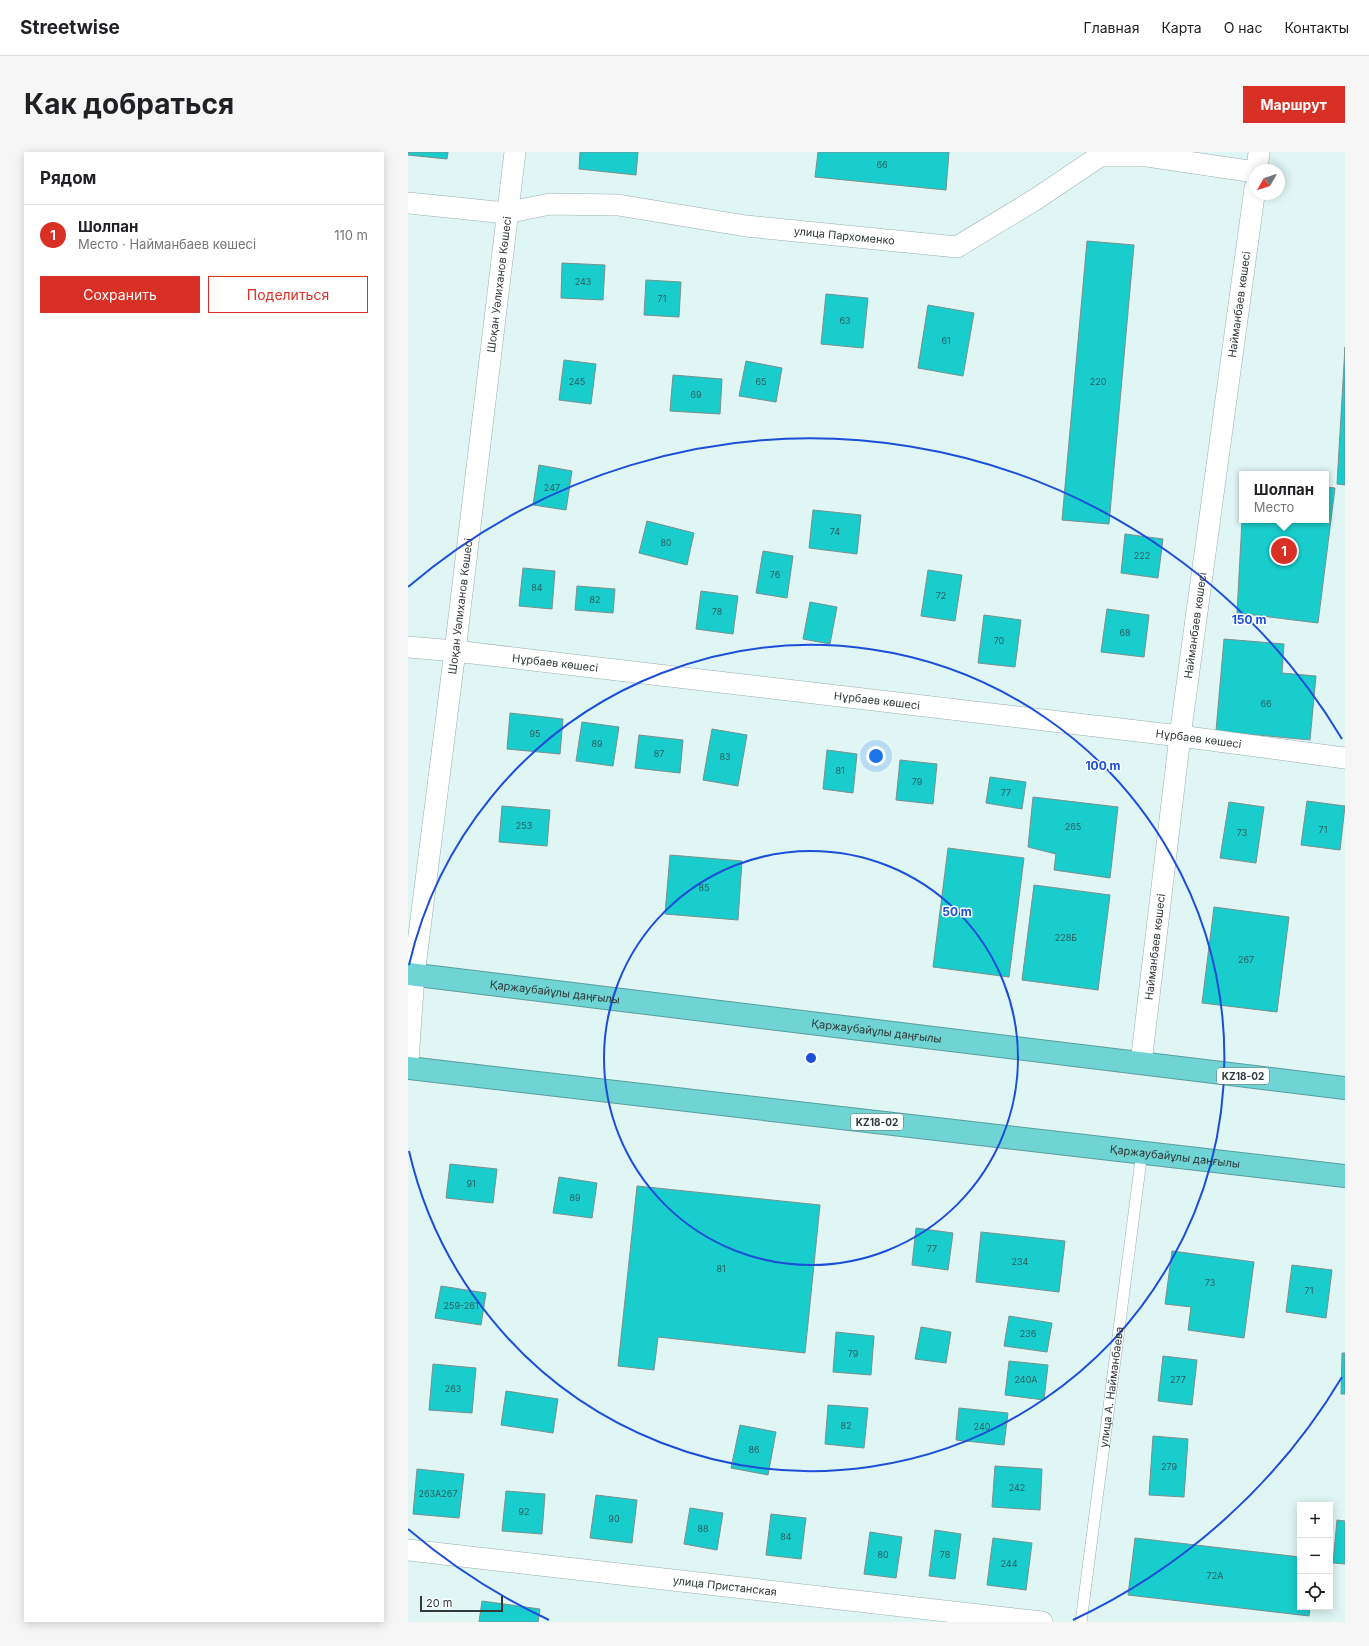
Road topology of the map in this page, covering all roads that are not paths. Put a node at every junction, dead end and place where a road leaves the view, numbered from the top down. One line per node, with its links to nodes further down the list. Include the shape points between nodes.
1 (515, 152): 7 (street, Шоқан Уәлиханов Көшесі)
2 (1259, 152): 3 (street)
3 (1257, 164)
4 (1249, 170): 7 (street, улица Пархоменко, via 1147,156 1100,156 957,248 746,226 618,205 550,204)
5 (1253, 200): 10 (street, Найманбаев көшесі)
6 (408, 203): 7 (street, улица Пархоменко)
7 (506, 213): 9 (street, Шоқан Уәлиханов Көшесі)
8 (408, 647): 9 (street, Нұрбаев көшесі)
9 (455, 651): 10 (street, Нұрбаев көшесі); 12 (street, Шоқан Уәлиханов Көшесі)
10 (1180, 736): 11 (street, Нұрбаев көшесі); 14 (street, Найманбаев көшесі)
11 (1345, 758)
12 (411, 974): 13 (street, Шоқан Уәлиханов Көшесі); 14 (highway, Қаржаубайұлы даңғылы / KZ18-02)
13 (408, 1060)
14 (1141, 1063): 16 (highway, Қаржаубайұлы даңғылы / KZ18-02)
15 (408, 1068): 17 (highway, Қаржаубайұлы даңғылы / KZ18-02)
16 (1345, 1088)
17 (1142, 1152): 18 (highway, Қаржаубайұлы даңғылы / KZ18-02); 21 (lane, улица А. Найманбаева)
18 (1345, 1176)
19 (408, 1550): 20 (street, улица Пристанская)
20 (1042, 1622)
21 (1081, 1622)

